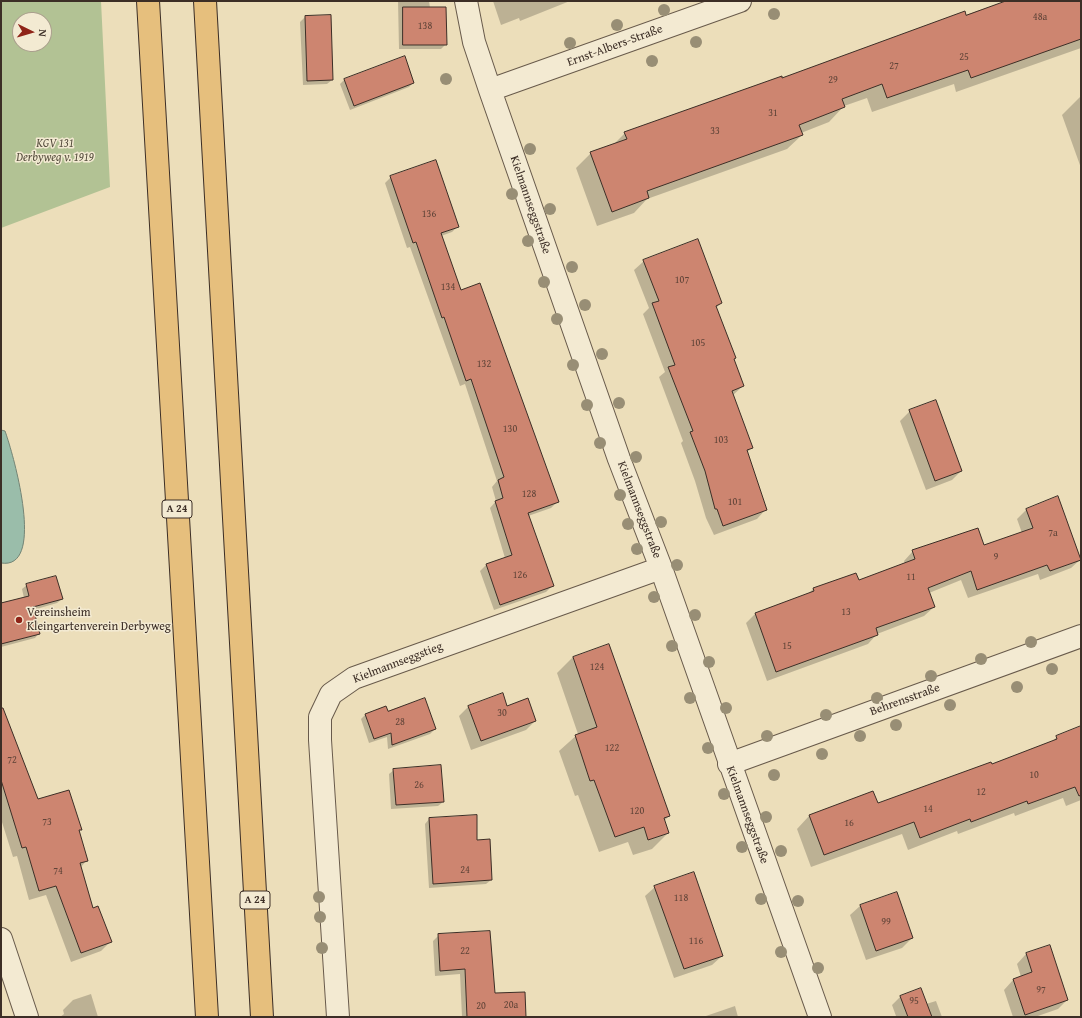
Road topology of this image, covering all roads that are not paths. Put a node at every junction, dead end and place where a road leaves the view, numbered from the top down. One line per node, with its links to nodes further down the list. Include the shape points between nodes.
1 (148, 1): 11 (highway, A 24)
2 (205, 1): 12 (highway, A 24)
3 (466, 1): 5 (street, Kielmannseggstraße, via 474,42)
4 (740, 1): 5 (street, Ernst-Albers-Straße)
5 (490, 90): 6 (street, Kielmannseggstraße, via 619,459)
6 (661, 568): 8 (street, Kielmannseggstraße); 13 (street, Kielmannseggstieg, via 354,678 331,694 320,717 320,740)
7 (1081, 636): 8 (street, Behrensstraße)
8 (729, 764): 14 (street, Kielmannseggstraße)
9 (1, 939): 10 (street)
10 (27, 1017)
11 (207, 1017)
12 (262, 1017)
13 (338, 1017)
14 (820, 1017)

